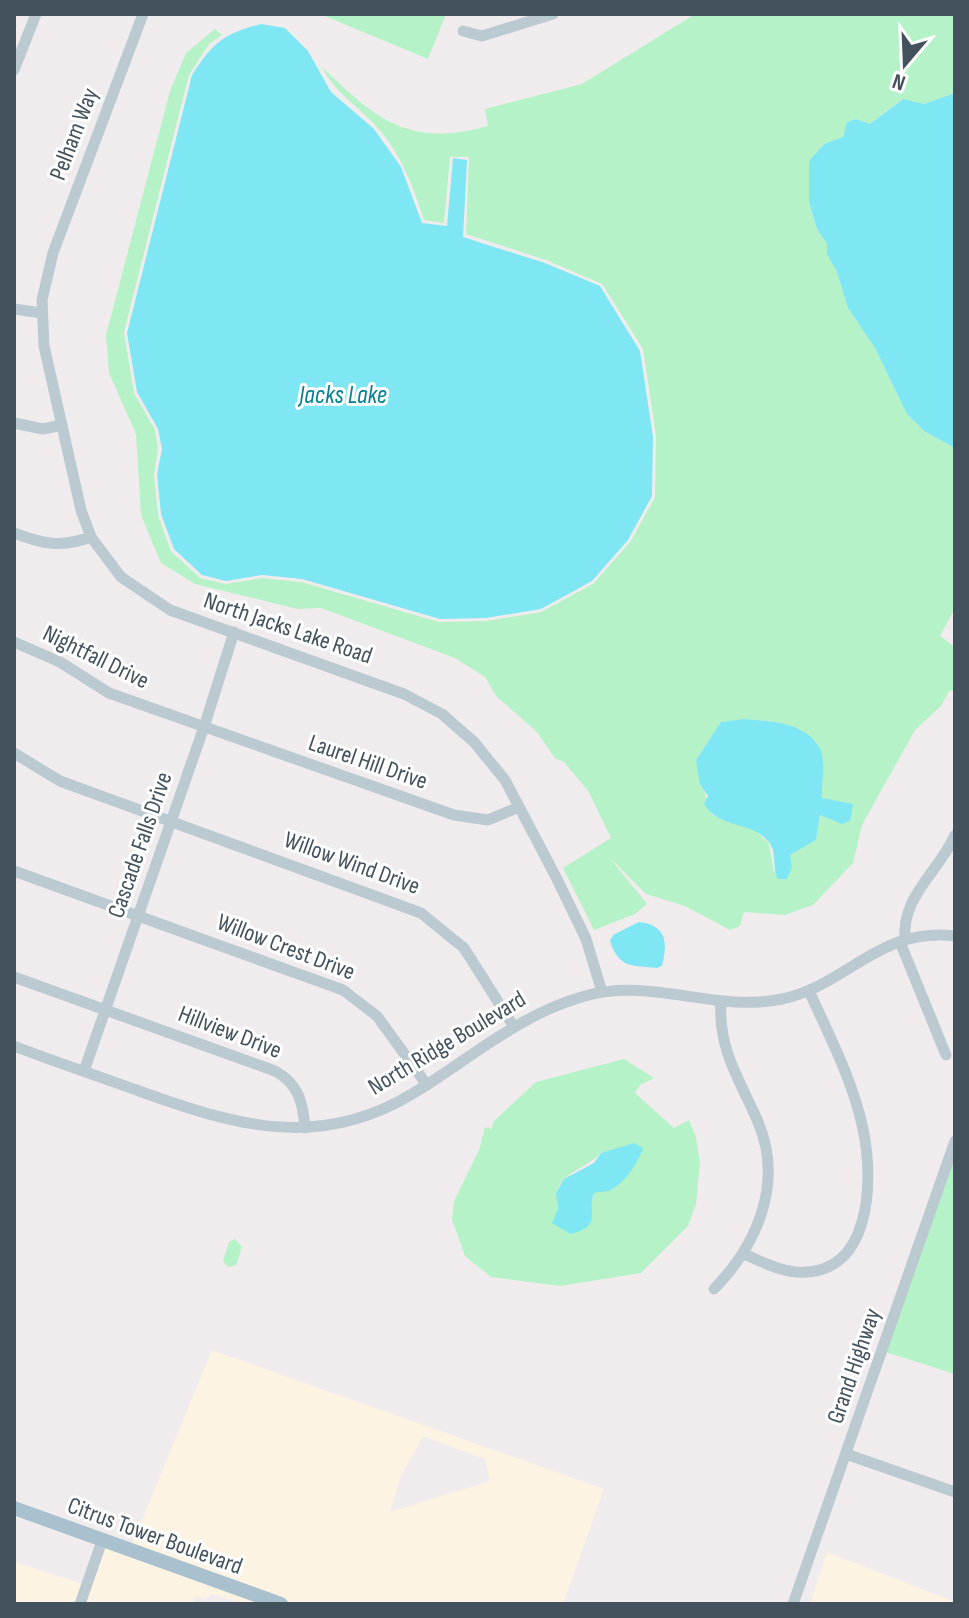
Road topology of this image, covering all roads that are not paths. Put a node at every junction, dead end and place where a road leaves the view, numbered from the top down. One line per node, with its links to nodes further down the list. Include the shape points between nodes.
1 (36, 14): 5 (street)
2 (143, 14): 6 (street, Pelham Way)
3 (553, 14): 4 (street, via 482,36)
4 (463, 31)
5 (14, 70)
6 (48, 270): 8 (street, North Jacks Lake Road)
7 (14, 309): 8 (street)
8 (42, 313): 10 (street, North Jacks Lake Road)
9 (14, 423): 10 (street, via 28,428)
10 (62, 425): 12 (street, North Jacks Lake Road)
11 (14, 533): 12 (street, via 48,545)
12 (91, 537): 13 (street, North Jacks Lake Road, via 121,577 143,595)
13 (234, 632): 15 (street, Cascade Falls Drive); 17 (street, North Jacks Lake Road, via 386,686 442,714 494,765)
14 (14, 642): 15 (street, Nightfall Drive, via 60,662 109,693)
15 (204, 727): 17 (street, Laurel Hill Drive, via 454,815 488,820); 18 (street, Cascade Falls Drive)
16 (14, 753): 18 (street, Willow Wind Drive, via 60,781)
17 (519, 807): 26 (street, North Jacks Lake Road, via 586,939)
18 (171, 822): 21 (street, Cascade Falls Drive); 29 (street, Willow Wind Drive, via 421,913 464,948)
19 (955, 835): 23 (street, via 905,914)
20 (14, 871): 21 (street, Willow Crest Drive)
21 (139, 916): 28 (street, Cascade Falls Drive); 33 (street, Willow Crest Drive, via 355,997 386,1026)
22 (955, 936): 23 (street)
23 (903, 941): 25 (street, via 870,953); 31 (street)
24 (14, 977): 28 (street, Hillview Drive)
25 (809, 991): 27 (street, via 779,1000); 36 (street, via 863,1127 867,1191 861,1227 853,1246 821,1269 786,1270)
26 (602, 992): 27 (street, North Ridge Boulevard, via 650,989); 29 (street, North Ridge Boulevard, via 549,1008)
27 (721, 1002): 36 (street, via 723,1045 761,1130 767,1162 763,1211)
28 (106, 1010): 32 (street, Cascade Falls Drive); 34 (street, Hillview Drive, via 283,1075 300,1096)
29 (514, 1027): 33 (street, North Ridge Boulevard)
30 (14, 1046): 32 (street, North Ridge Boulevard)
31 (946, 1055)
32 (84, 1071): 34 (street, North Ridge Boulevard, via 223,1120)
33 (427, 1085): 34 (street, North Ridge Boulevard, via 370,1114)
34 (305, 1128)
35 (955, 1141): 38 (street, Grand Highway)
36 (744, 1254): 37 (street)
37 (714, 1289)
38 (846, 1454): 39 (street); 44 (street, Grand Highway)
39 (955, 1492)
40 (14, 1508): 41 (main road, Citrus Tower Boulevard)
41 (102, 1541): 42 (street); 43 (main road, Citrus Tower Boulevard)
42 (80, 1604)
43 (281, 1604)
44 (793, 1604)

